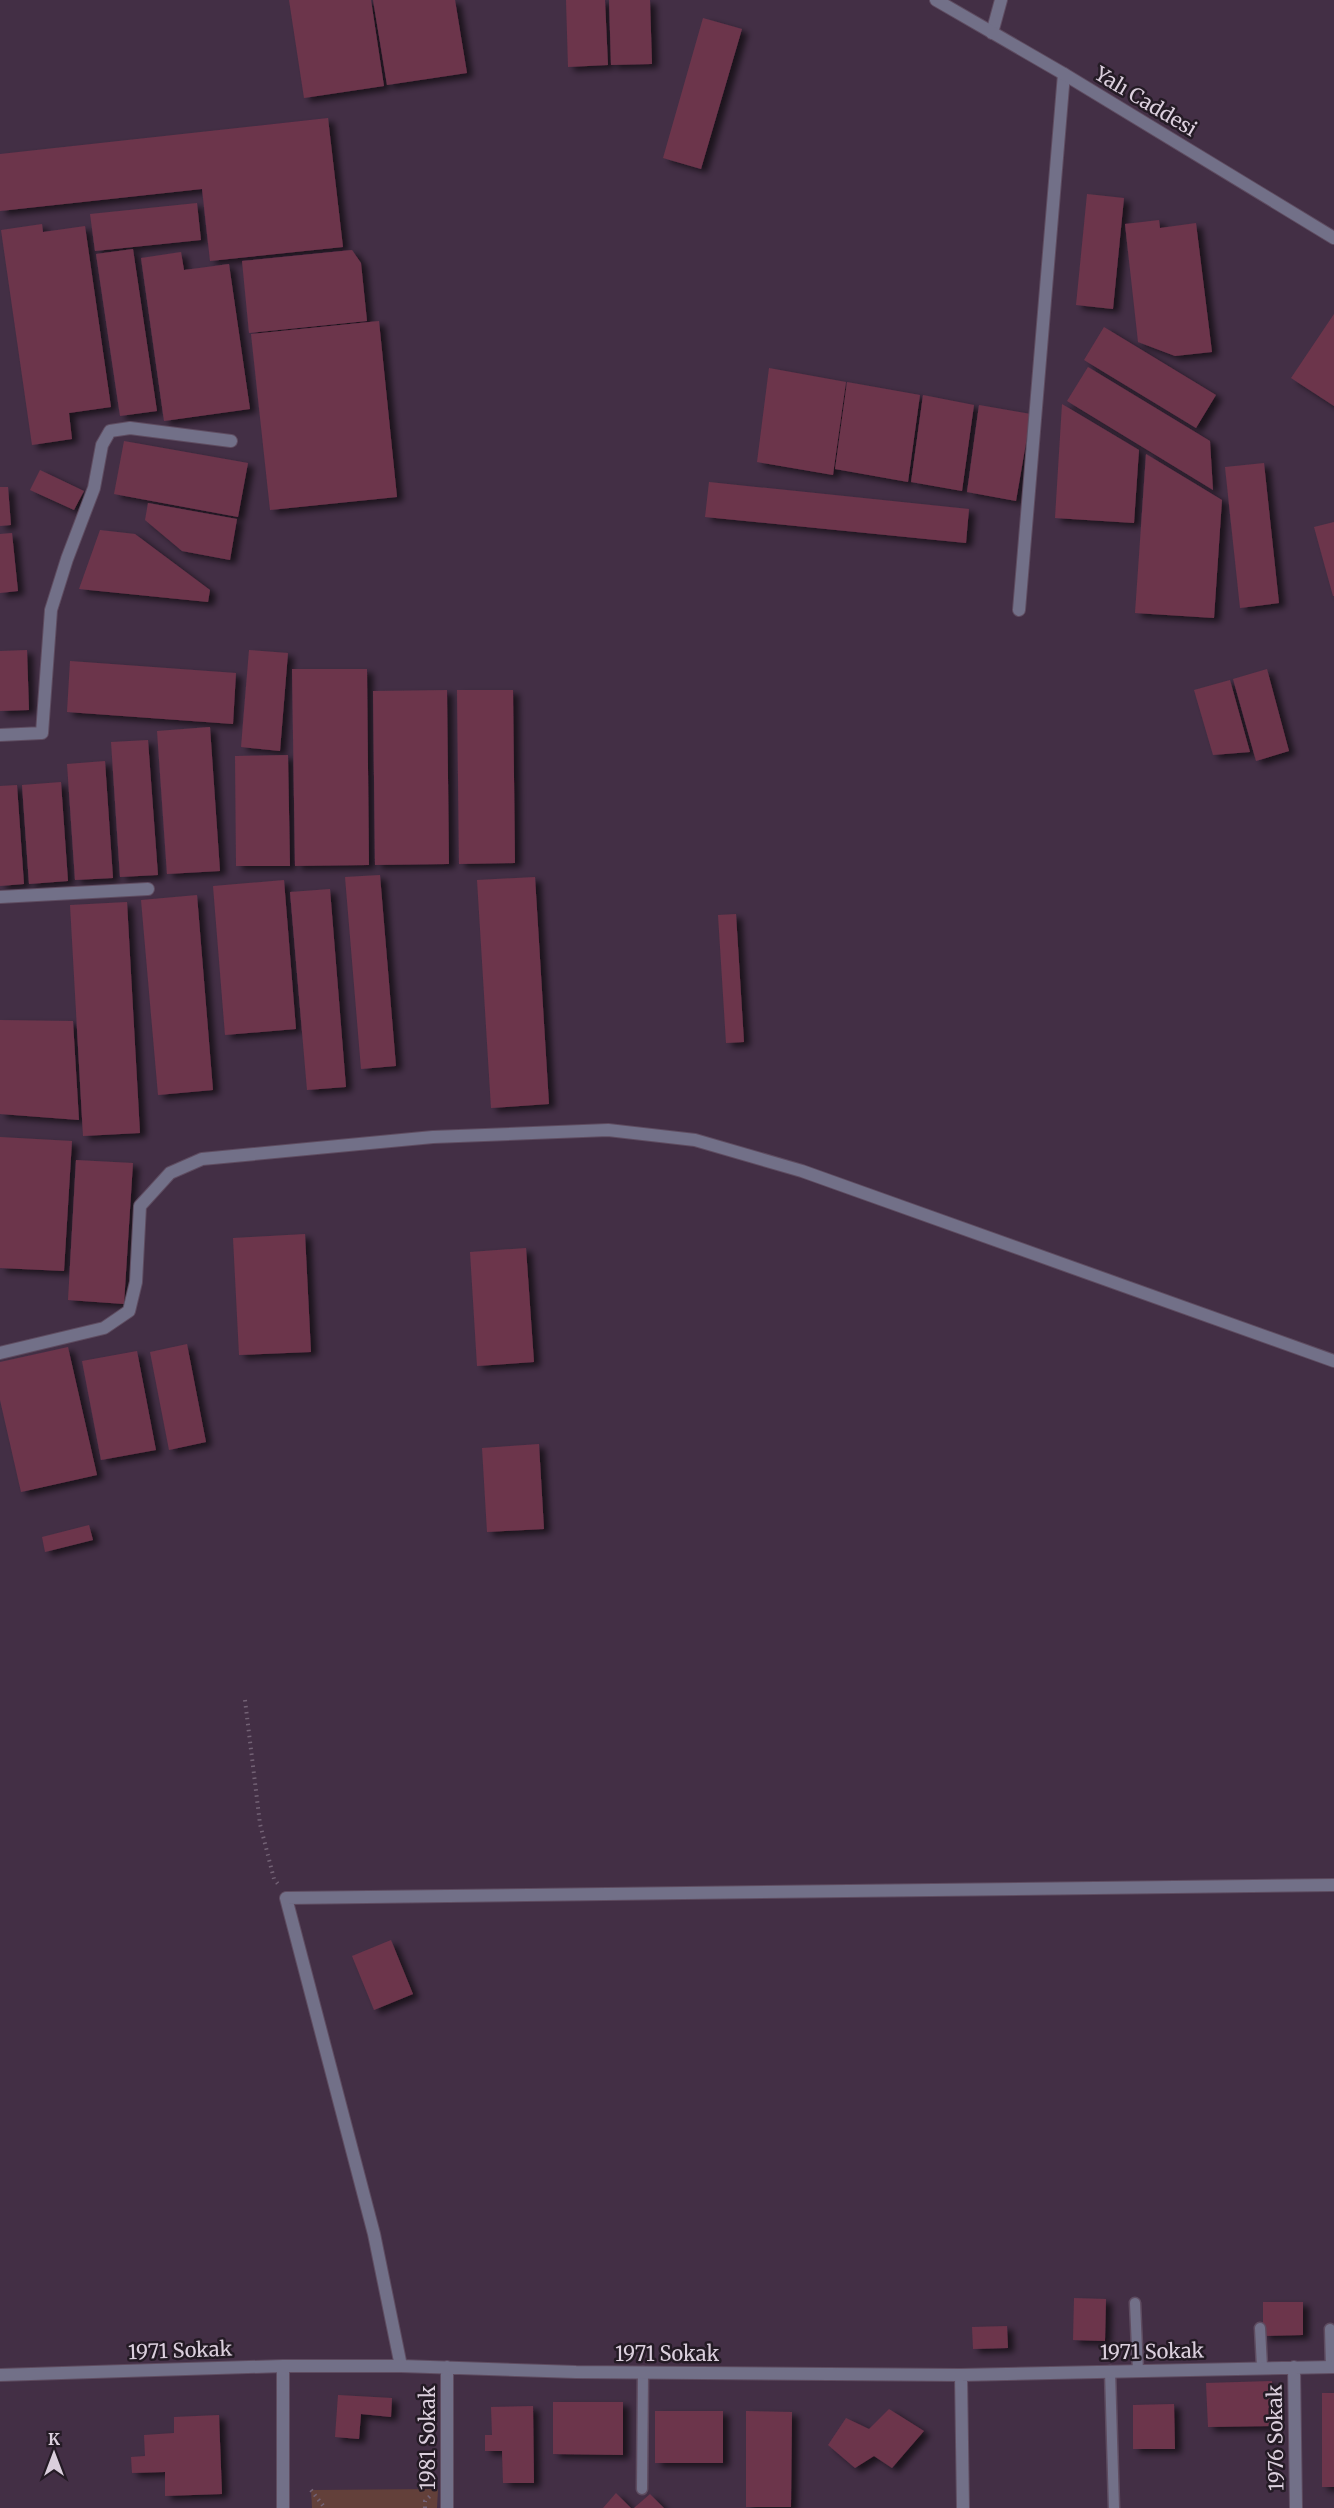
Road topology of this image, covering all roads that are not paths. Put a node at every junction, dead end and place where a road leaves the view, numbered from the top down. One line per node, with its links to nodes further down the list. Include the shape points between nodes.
1 (936, 0): 3 (street, Yalı Caddesi)
2 (1001, 0): 3 (street)
3 (992, 33): 4 (street, Yalı Caddesi)
4 (1064, 74): 5 (street, Yalı Caddesi); 7 (street)
5 (1334, 238)
6 (231, 441): 8 (street, via 130,428 110,431 102,445 94,488 51,610 42,733)
7 (1019, 610)
8 (0, 735)
9 (148, 889): 10 (street)
10 (0, 897)
11 (0, 1353): 12 (street, via 104,1328 129,1311 136,1282 140,1206 170,1173 202,1159 433,1137 608,1130 695,1140 802,1171)
12 (1334, 1361)
13 (1334, 1885): 18 (street, via 286,1898 374,2234)
14 (1136, 2303): 24 (lane)
15 (1260, 2328): 20 (lane)
16 (1330, 2329): 22 (lane)
17 (283, 2366): 18 (street, 1971 Sokak); 26 (street, 1971 Sokak); 29 (street)
18 (401, 2366): 19 (street, 1971 Sokak)
19 (447, 2367): 25 (street, 1971 Sokak); 30 (street, 1981 Sokak)
20 (1262, 2367): 21 (street, 1971 Sokak); 24 (street, 1971 Sokak)
21 (1294, 2367): 22 (street, 1971 Sokak); 33 (street, 1976 Sokak)
22 (1332, 2367)
23 (1110, 2371): 24 (street, 1971 Sokak); 27 (street, 1971 Sokak); 32 (lane)
24 (1138, 2371)
25 (643, 2372): 27 (street, 1971 Sokak); 28 (lane)
26 (0, 2375)
27 (961, 2375): 31 (street)
28 (642, 2490)
29 (283, 2508)
30 (447, 2508)
31 (963, 2508)
32 (1114, 2508)
33 (1296, 2508)

